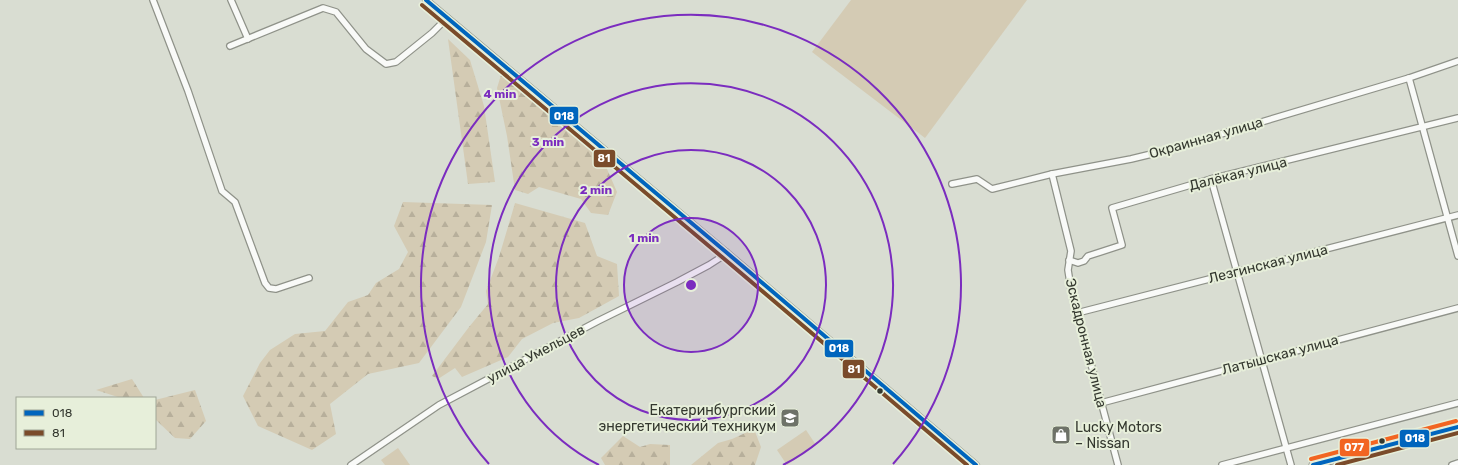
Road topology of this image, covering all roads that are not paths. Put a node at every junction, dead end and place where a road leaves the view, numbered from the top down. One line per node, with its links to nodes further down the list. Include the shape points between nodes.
1 (153, 0): 20 (street, via 222,191 235,202 266,283 269,288 276,289)
2 (231, 0): 5 (street)
3 (426, 0): 4 (street)
4 (447, 18): 5 (street, via 396,62 386,64 366,48 336,12 323,8); 16 (street)
5 (248, 39): 6 (street)
6 (230, 46)
7 (1458, 61): 8 (street, Окраинная улица)
8 (1409, 78): 10 (street); 11 (street, Окраинная улица, via 1177,147)
9 (1458, 118): 10 (street, Далёкая улица)
10 (1423, 128): 12 (street, Далёкая улица); 15 (street)
11 (1052, 174): 13 (street, Окраинная улица, via 992,189 977,179); 18 (street, Эскадронная улица, via 1071,251)
12 (1211, 180): 18 (street, Далёкая улица, via 1112,208 1122,245 1088,256 1078,263); 19 (street)
13 (952, 184)
14 (1458, 215): 15 (street, Лезгинская улица)
15 (1447, 218): 17 (street); 19 (street, Лезгинская улица)
16 (726, 252): 29 (street, улица Умельцев, via 709,265 438,405); 30 (street)
17 (1458, 256)
18 (1069, 260): 22 (street, Эскадронная улица, via 1068,270)
19 (1237, 271): 22 (street, Лезгинская улица); 23 (street)
20 (309, 278)
21 (1458, 308): 23 (street, Латышская улица)
22 (1077, 313): 24 (street, Эскадронная улица)
23 (1262, 359): 24 (street, Латышская улица); 27 (street)
24 (1102, 403): 31 (street, Эскадронная улица)
25 (1458, 403): 27 (street)
26 (1458, 427): 34 (main road)
27 (1286, 448): 32 (street); 33 (street)
28 (1458, 463): 35 (street)
29 (351, 465)
30 (976, 465)
31 (1118, 465)
32 (1222, 465)
33 (1291, 465)
34 (1313, 465)
35 (1452, 465)

